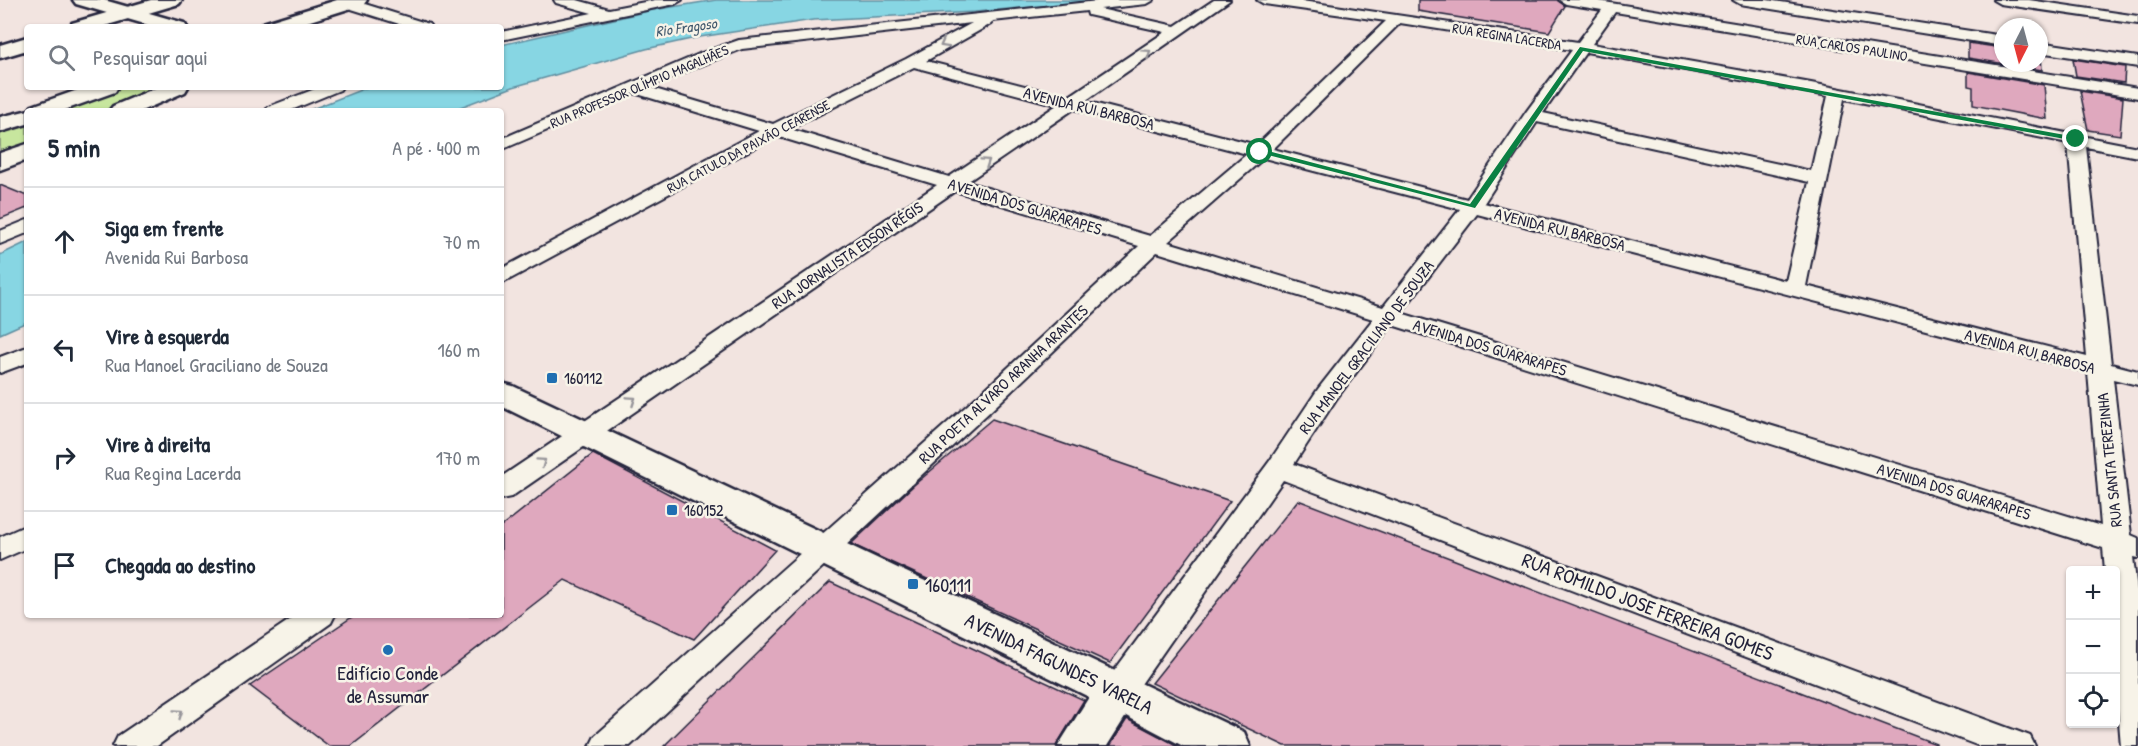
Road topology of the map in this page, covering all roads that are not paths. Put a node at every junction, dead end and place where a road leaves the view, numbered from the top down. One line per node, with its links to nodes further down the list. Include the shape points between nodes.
1 (83, 0): 15 (main road)
2 (172, 0): 15 (main road)
3 (561, 0): 16 (street)
4 (675, 0): 16 (street)
5 (1148, 0): 12 (street)
6 (1223, 0): 25 (street, RUA JORNALISTA EDSON RÉGIS)
7 (1264, 0): 18 (street, RUA REGINA LACERDA)
8 (1566, 0): 13 (street, RUA CARLOS PAULINO)
9 (1740, 0): 27 (street)
10 (2000, 0): 19 (street)
11 (352, 2): 14 (main road); 24 (street)
12 (1073, 7): 17 (street); 25 (street)
13 (1611, 8): 30 (street, RUA MANOEL GRACILIANO DE SOUZA); 39 (street, RUA CARLOS PAULINO)
14 (328, 9): 22 (main road); 23 (main road)
15 (126, 13): 20 (main road); 21 (main road)
16 (609, 13): 26 (street)
17 (996, 16): 32 (street, RUA CATULO DA PAIXÃO CEARENSE, one-way to 32); 34 (street, RUA PROFESSOR OLÍMPIO MAGALHÃES, via 739,45)
18 (1396, 18): 30 (street, RUA REGINA LACERDA); 51 (street, RUA POETA ALVARO ARANHA ARANTES)
19 (2138, 20)
20 (89, 24)
21 (166, 24)
22 (280, 24)
23 (295, 24)
24 (415, 24)
25 (1179, 31): 40 (street, RUA JORNALISTA EDSON RÉGIS, one-way to 25)
26 (504, 35)
27 (1994, 40)
28 (24, 44): 31 (main road)
29 (2048, 47): 33 (street)
30 (1582, 49): 38 (street, RUA REGINA LACERDA); 44 (street, RUA MANOEL GRACILIANO DE SOUZA)
31 (0, 52)
32 (912, 62): 40 (street, AVENIDA RUI BARBOSA); 47 (street, RUA CATULO DA PAIXÃO CEARENSE)
33 (2138, 62)
34 (634, 88): 47 (street, AVENIDA DOS GUARARAPES); 49 (street, RUA PROFESSOR OLÍMPIO MAGALHÃES)
35 (99, 90): 41 (main road)
36 (170, 90): 42 (main road)
37 (326, 90): 43 (street)
38 (1837, 93): 48 (street, RUA REGINA LACERDA); 56 (street)
39 (2138, 93)
40 (1073, 104): 51 (street, AVENIDA RUI BARBOSA); 57 (street, RUA JORNALISTA EDSON RÉGIS, one-way to 40)
41 (48, 108)
42 (129, 108)
43 (282, 108)
44 (1532, 116): 56 (street); 58 (street, RUA MANOEL GRACILIANO DE SOUZA)
45 (24, 117): 46 (main road)
46 (0, 125)
47 (773, 131): 57 (street, AVENIDA DOS GUARARAPES); 62 (street, RUA CATULO DA PAIXÃO CEARENSE)
48 (2076, 139): 52 (street, RUA REGINA LACERDA); 67 (street, RUA SANTA TEREZINHA)
49 (504, 144)
50 (24, 152): 53 (main road)
51 (1260, 152): 58 (street, AVENIDA RUI BARBOSA); 61 (street, RUA POETA ALVARO ARANHA ARANTES)
52 (2138, 152)
53 (0, 162)
54 (0, 172): 55 (main road)
55 (24, 172)
56 (1818, 178): 63 (street)
57 (954, 184): 61 (street, AVENIDA DOS GUARARAPES); 70 (street, RUA JORNALISTA EDSON RÉGIS, one-way to 57)
58 (1472, 207): 63 (street, AVENIDA RUI BARBOSA); 64 (street, RUA MANOEL GRACILIANO DE SOUZA)
59 (24, 227): 60 (street)
60 (0, 238)
61 (1153, 244): 64 (street, AVENIDA DOS GUARARAPES); 75 (street, RUA POETA ALVARO ARANHA ARANTES)
62 (504, 276)
63 (1795, 289): 67 (street, AVENIDA RUI BARBOSA)
64 (1389, 316): 71 (street, RUA MANOEL GRACILIANO DE SOUZA, via 1327,394); 74 (street, AVENIDA DOS GUARARAPES)
65 (24, 355): 66 (street)
66 (0, 366)
67 (2100, 369): 68 (street, AVENIDA RUI BARBOSA); 74 (street, RUA SANTA TEREZINHA)
68 (2138, 378)
69 (504, 394): 70 (main road, AVENIDA FAGUNDES VARELA)
70 (584, 433): 72 (street, RUA JORNALISTA EDSON RÉGIS, one-way to 70); 75 (main road, AVENIDA FAGUNDES VARELA)
71 (1278, 468): 78 (street, RUA MANOEL GRACILIANO DE SOUZA); 83 (street, RUA ROMILDO JOSE FERREIRA GOMES)
72 (504, 488)
73 (24, 537): 76 (street)
74 (2127, 545): 84 (street, RUA SANTA TEREZINHA)
75 (824, 548): 78 (main road, AVENIDA FAGUNDES VARELA); 80 (street, RUA POETA ALVARO ARANHA ARANTES)
76 (0, 550)
77 (316, 618): 79 (street, one-way to 77)
78 (1119, 691): 81 (main road, RUA MANOEL GRACILIANO DE SOUZA); 82 (main road, AVENIDA FAGUNDES VARELA)
79 (130, 746)
80 (607, 746)
81 (1081, 746)
82 (1227, 746)
83 (2018, 746)
84 (2138, 746)

